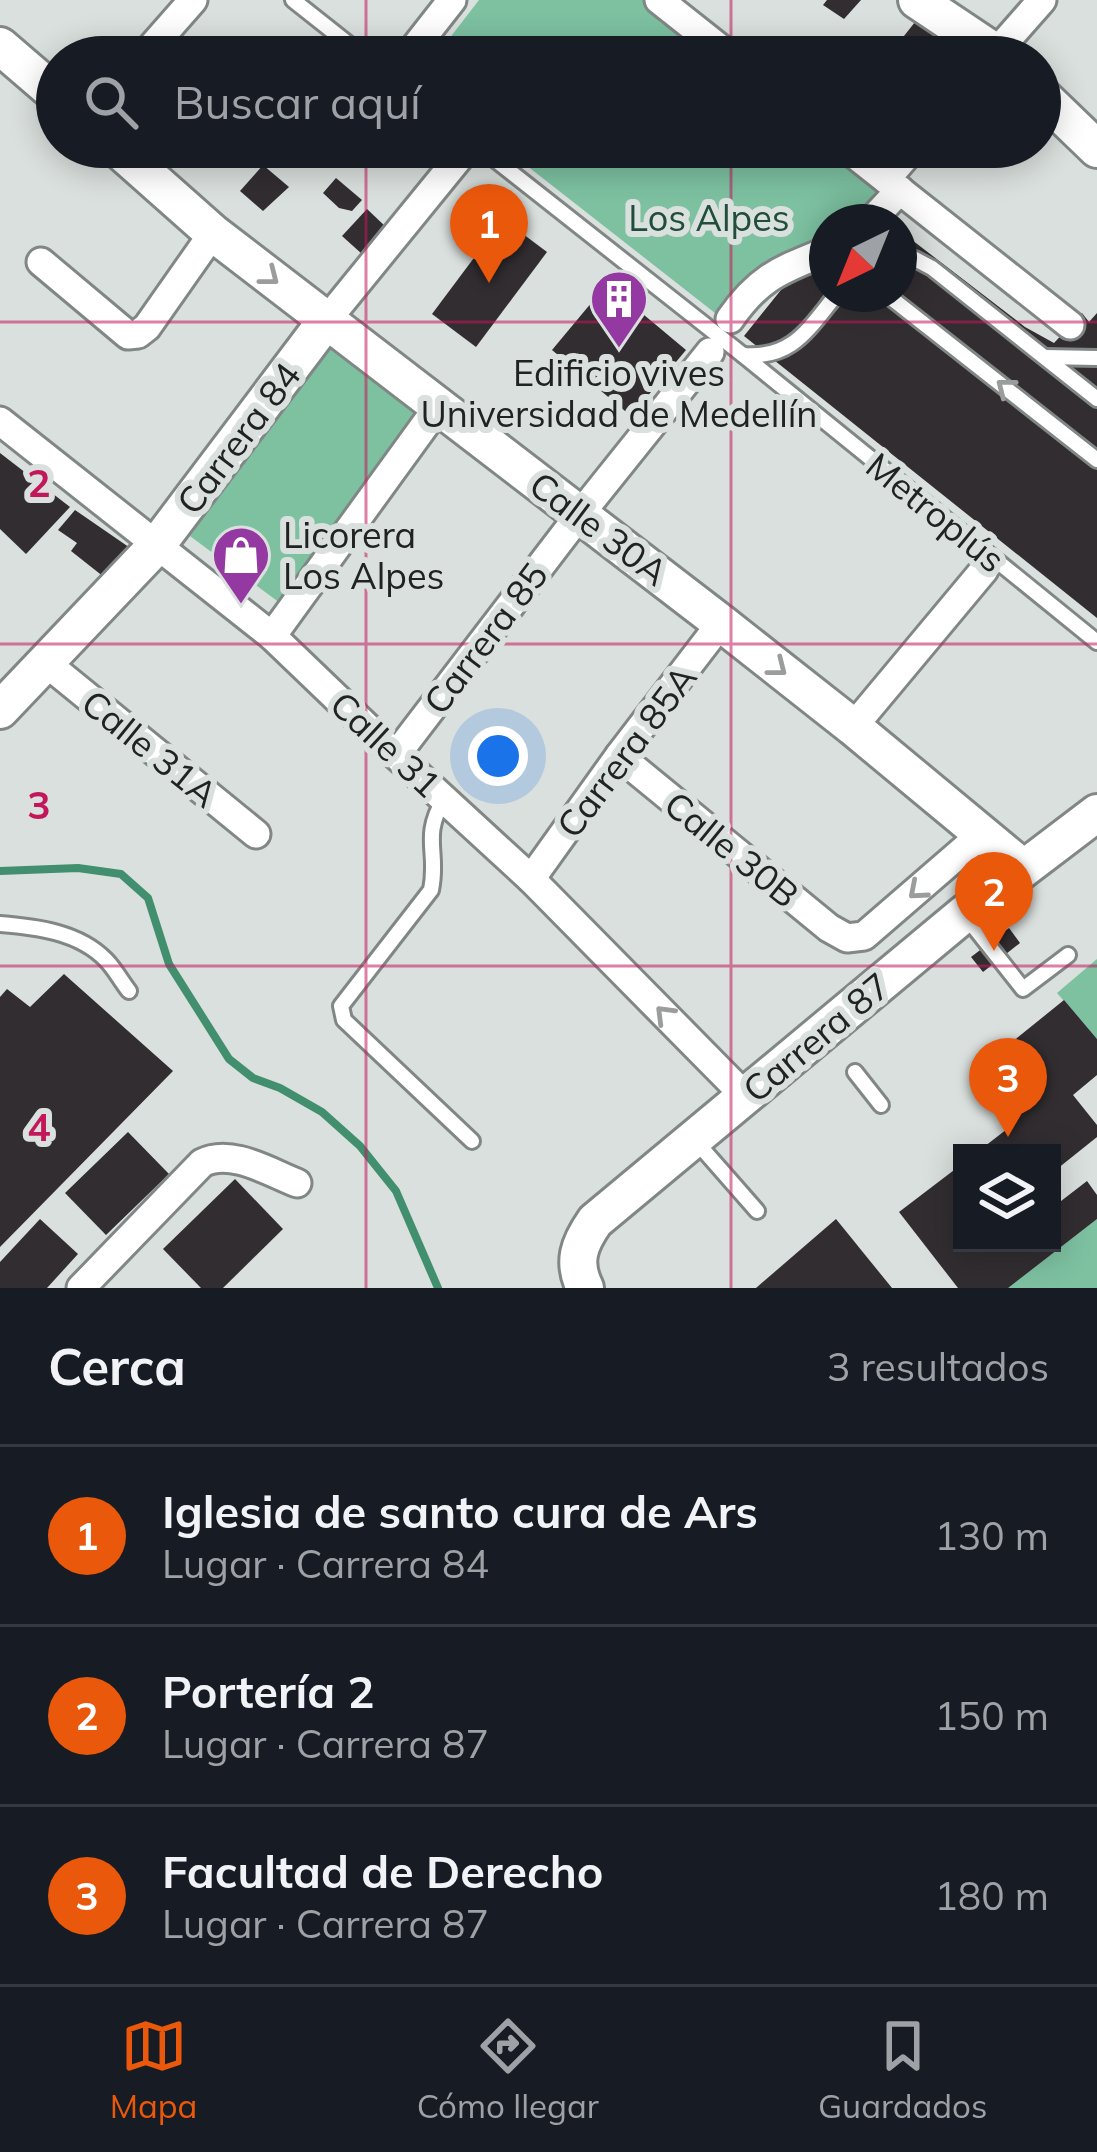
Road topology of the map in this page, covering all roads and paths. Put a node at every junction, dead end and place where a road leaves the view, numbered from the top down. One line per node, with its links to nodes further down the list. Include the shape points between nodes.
1 (193, 0): 7 (street)
2 (293, 0): 8 (lane)
3 (452, 0): 9 (street)
4 (659, 0): 10 (street)
5 (917, 0): 11 (street)
6 (1042, 0): 12 (street)
7 (161, 36)
8 (338, 36)
9 (424, 36)
10 (704, 36)
11 (969, 36)
12 (1013, 36)
13 (0, 46): 14 (street)
14 (36, 77)
15 (1061, 114): 16 (street)
16 (1097, 149)
17 (140, 168): 24 (street, Calle 30A)
18 (456, 168): 31 (street, Carrera 84)
19 (495, 168): 34 (lane, Metroplús)
20 (872, 168): 22 (street)
21 (902, 168): 22 (street)
22 (893, 185): 23 (street); 32 (street)
23 (881, 204)
24 (214, 233): 27 (street, via 138,334); 31 (street, Calle 30A, one-way to 31)
25 (809, 258): 30 (street, via 756,285)
26 (917, 260): 35 (lane)
27 (41, 262)
28 (821, 312): 34 (lane, via 778,353)
29 (909, 312): 40 (lane, one-way to 29)
30 (730, 319)
31 (326, 321): 38 (street, Calle 30A); 42 (street, Carrera 84)
32 (1070, 326)
33 (710, 352): 41 (street, Carrera 85)
34 (743, 356): 45 (lane, Metroplús)
35 (1045, 357): 36 (lane); 37 (lane)
36 (1097, 358)
37 (1097, 399)
38 (438, 407): 41 (street, Calle 30A); 47 (street)
39 (0, 421): 42 (street, Calle 31)
40 (1097, 460)
41 (580, 513): 44 (street, Calle 30A); 52 (street, Carrera 85)
42 (157, 545): 47 (street, Calle 31); 49 (street, Carrera 84)
43 (984, 570): 51 (street)
44 (722, 623): 51 (street, Calle 30A, one-way to 51); 53 (street, Carrera 85A)
45 (1074, 623): 46 (lane, Metroplús); 48 (lane, Metroplús)
46 (1097, 631)
47 (272, 636): 52 (street, Calle 31)
48 (1097, 642)
49 (45, 662): 50 (street, Carrera 84); 56 (street, Calle 31A)
50 (0, 710)
51 (853, 727): 57 (street, Calle 30A)
52 (396, 755): 54 (street, Calle 31)
53 (619, 756): 57 (street, Calle 30B, one-way to 53, via 864,936 847,938); 59 (street, Carrera 85A)
54 (444, 799): 59 (street, Calle 31); 68 (lane, via 430,831 431,890 341,1006 344,1021)
55 (1097, 813): 58 (street, Carrera 87)
56 (256, 834)
57 (982, 834): 58 (street, Calle 30A)
58 (1023, 868): 60 (street, Carrera 87)
59 (531, 879): 65 (street, Calle 31, one-way to 59)
60 (964, 914): 62 (lane, via 1023,989); 65 (street, Carrera 87)
61 (0, 924): 63 (lane, via 83,942)
62 (1067, 956)
63 (129, 991)
64 (855, 1072): 66 (lane)
65 (746, 1097): 67 (street, Carrera 87)
66 (881, 1105)
67 (693, 1138): 70 (lane); 71 (street, Carrera 87, via 583,1237 577,1255)
68 (472, 1141)
69 (297, 1183): 72 (street, via 233,1158 202,1163)
70 (757, 1211)
71 (584, 1287)
72 (81, 1288)

